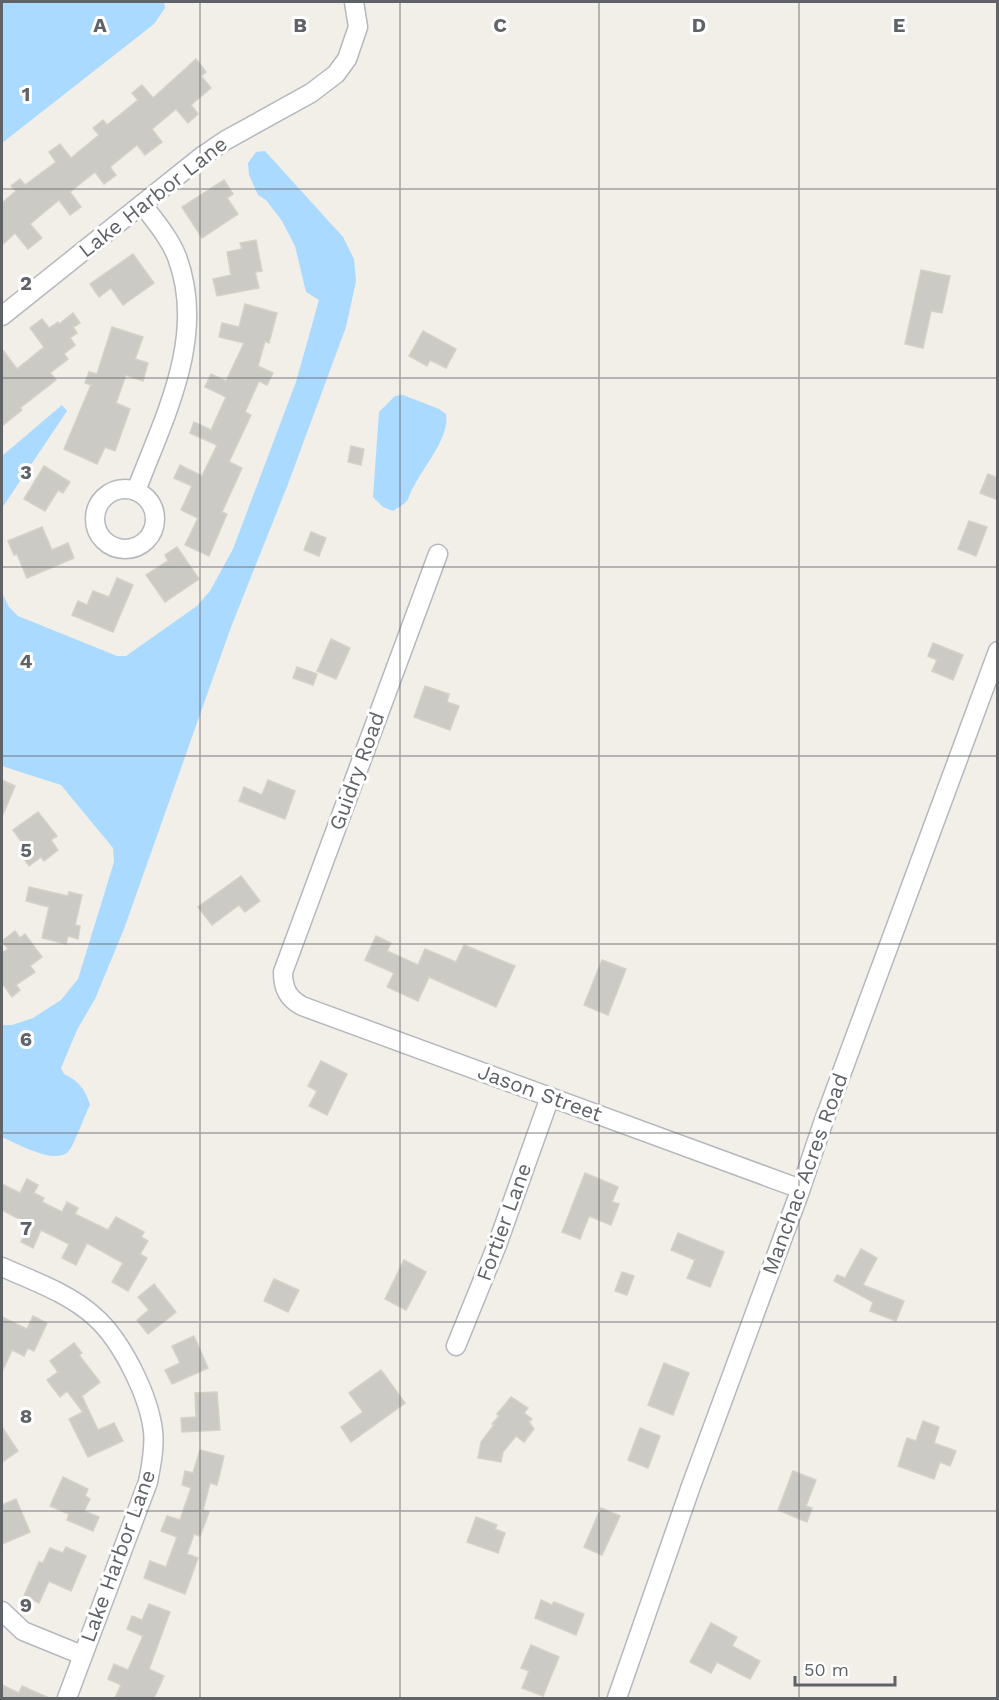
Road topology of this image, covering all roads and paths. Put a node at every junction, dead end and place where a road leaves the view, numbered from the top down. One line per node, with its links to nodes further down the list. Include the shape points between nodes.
1 (354, 2): 2 (street, Lake Harbor Lane, via 358,27 347,59 336,74 311,93 226,140)
2 (142, 204): 3 (street, Lake Harbor Lane); 4 (street, via 176,255 184,279 188,329 184,358)
3 (2, 316)
4 (136, 491)
5 (438, 554): 7 (street, Guidry Road, via 283,972)
6 (996, 661): 9 (street, Manchac Acres Road)
7 (285, 989): 8 (street, Jason Street, via 302,1006)
8 (550, 1097): 9 (street, Jason Street); 11 (street, Fortier Lane)
9 (800, 1191): 15 (street, Manchac Acres Road)
10 (2, 1267): 13 (street, Lake Harbor Lane, via 66,1296 113,1336 146,1402 153,1432 148,1482)
11 (456, 1346)
12 (2, 1611): 13 (street, via 23,1631)
13 (82, 1655): 14 (street, Lake Harbor Lane)
14 (67, 1698)
15 (617, 1698)

